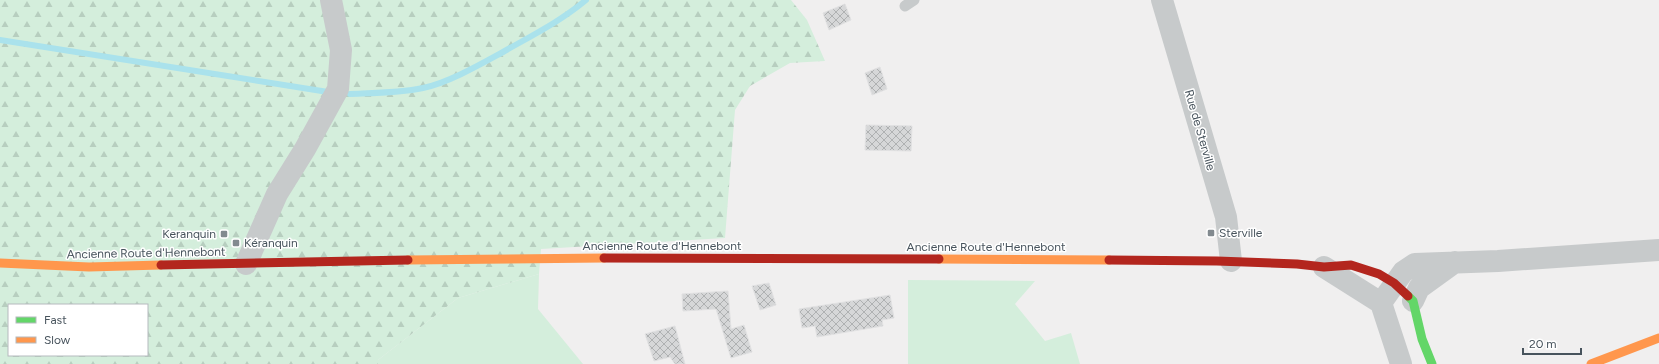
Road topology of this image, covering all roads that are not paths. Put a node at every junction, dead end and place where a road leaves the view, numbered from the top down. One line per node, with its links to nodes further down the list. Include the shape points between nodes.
1 (331, 0): 7 (street, via 341,50 338,89 277,194)
2 (1162, 0): 4 (street, Rue de Sterville, via 1226,217)
3 (1659, 250): 5 (street)
4 (1231, 261): 7 (street, Ancienne Route d'Hennebont, via 648,257); 8 (street, Ancienne Route d'Hennebont)
5 (1455, 262): 9 (street, via 1416,264 1403,272); 10 (street, via 1419,288)
6 (0, 263): 7 (street, Ancienne Route d'Hennebont, via 89,267)
7 (246, 264)
8 (1324, 267): 9 (street, Ancienne Route d'Hennebont, via 1351,265 1379,274); 11 (street)
9 (1394, 283): 10 (street, Ancienne Route d'Hennebont); 11 (street)
10 (1413, 301): 14 (street, via 1422,339)
11 (1381, 303): 13 (street)
12 (1659, 338): 15 (street)
13 (1401, 364)
14 (1432, 364)
15 (1591, 364)

